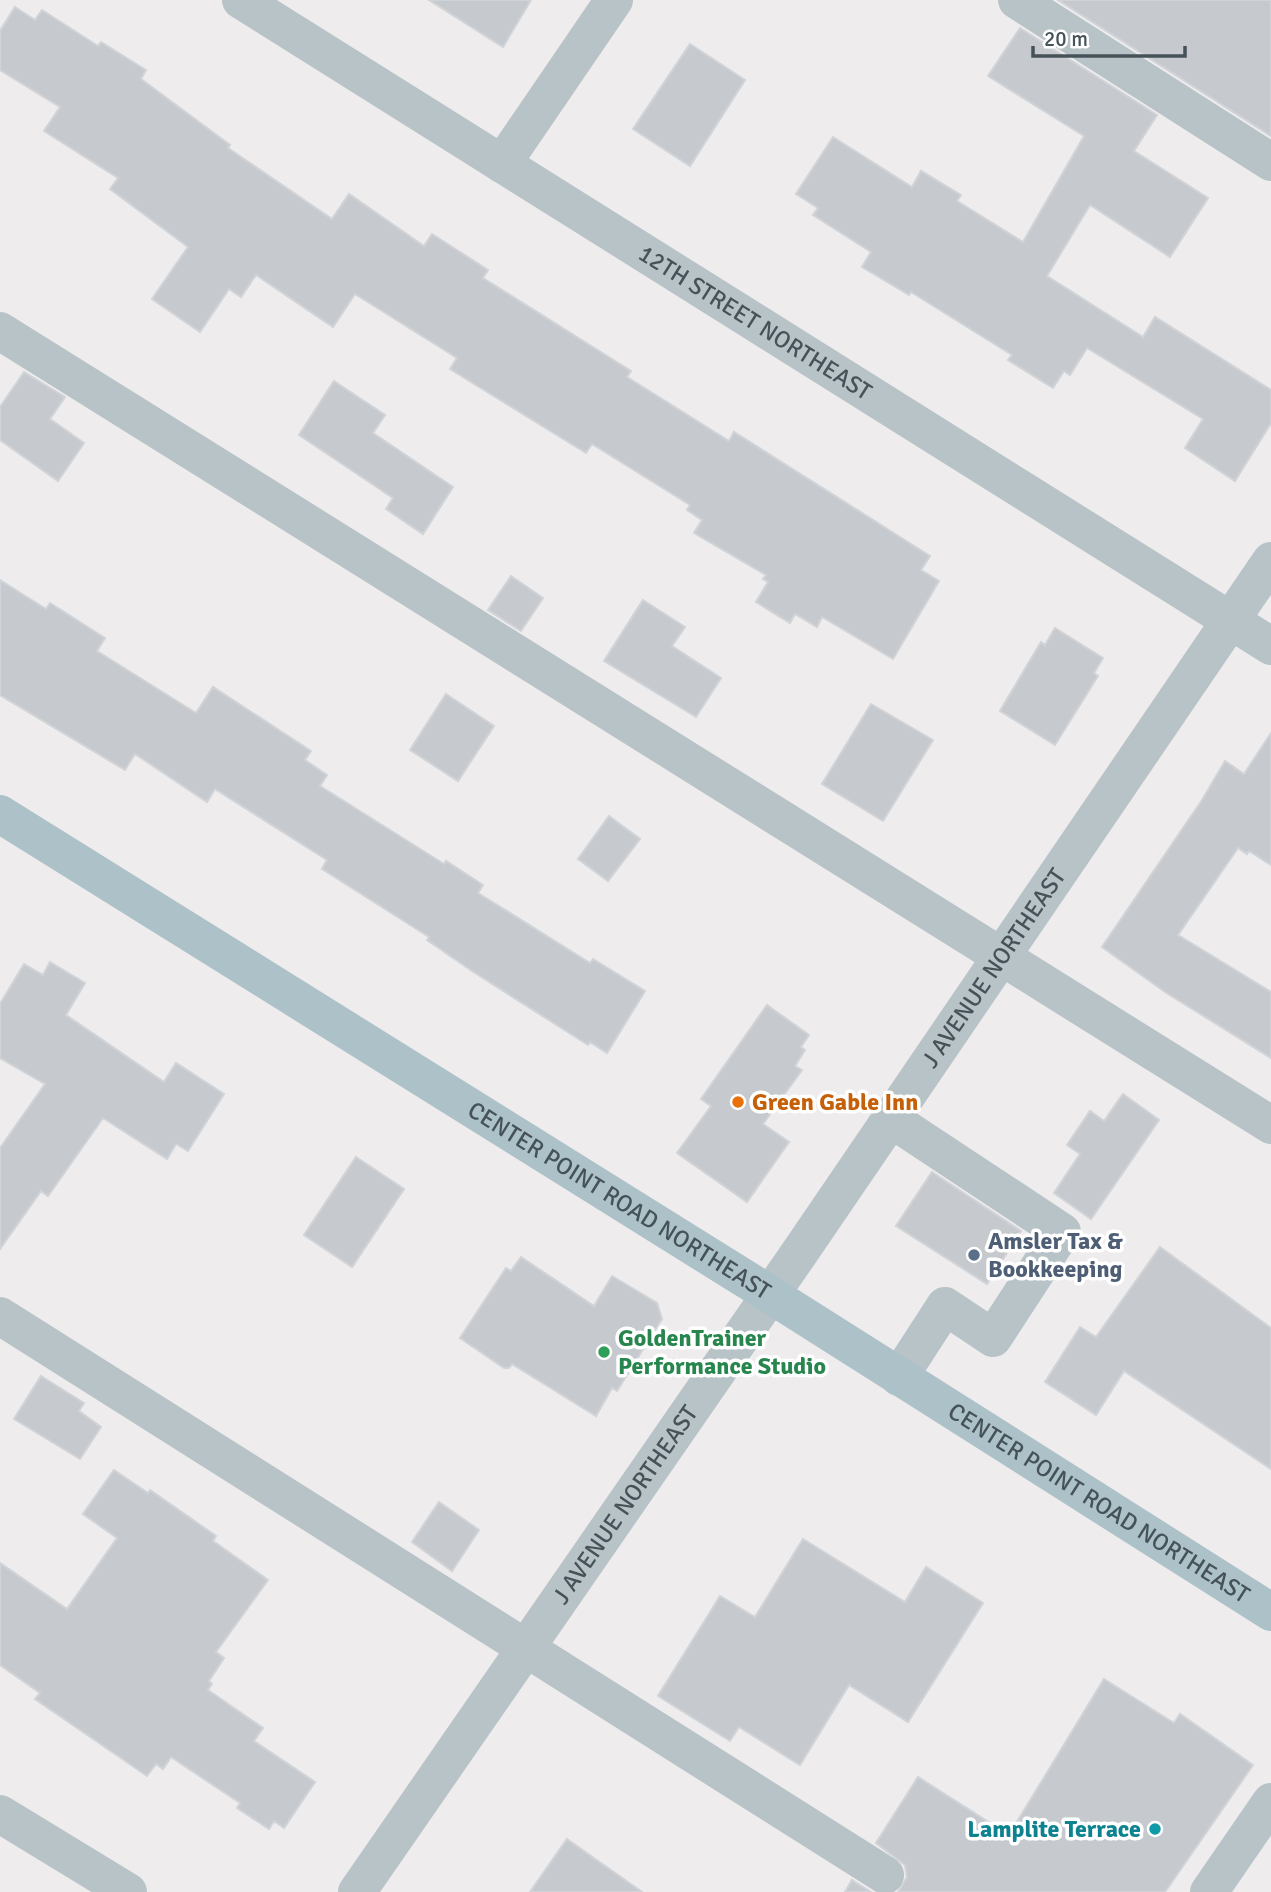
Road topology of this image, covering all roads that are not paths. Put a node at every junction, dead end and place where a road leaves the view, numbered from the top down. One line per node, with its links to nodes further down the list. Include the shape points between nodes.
1 (241, 0): 5 (street, 12TH STREET NORTHEAST)
2 (614, 0): 5 (street)
3 (1017, 0): 4 (street)
4 (1271, 162)
5 (502, 164): 8 (street, 12TH STREET NORTHEAST)
6 (0, 331): 11 (street)
7 (1271, 561): 8 (street, J AVENUE NORTHEAST)
8 (1230, 620): 9 (street, 12TH STREET NORTHEAST); 11 (street, J AVENUE NORTHEAST)
9 (1271, 646)
10 (0, 814): 14 (main road, CENTER POINT ROAD NORTHEAST)
11 (1000, 957): 12 (street, J AVENUE NORTHEAST); 13 (street)
12 (891, 1119): 14 (street, J AVENUE NORTHEAST); 16 (street, via 1062,1232 993,1338 945,1306)
13 (1271, 1125)
14 (771, 1295): 16 (main road, CENTER POINT ROAD NORTHEAST); 18 (street, J AVENUE NORTHEAST)
15 (0, 1316): 18 (street)
16 (899, 1377): 17 (main road, CENTER POINT ROAD NORTHEAST)
17 (1271, 1612)
18 (527, 1649): 21 (street); 23 (street, J AVENUE NORTHEAST)
19 (1271, 1802): 24 (street)
20 (0, 1814): 22 (street)
21 (885, 1875)
22 (128, 1892)
23 (357, 1892)
24 (1209, 1892)

